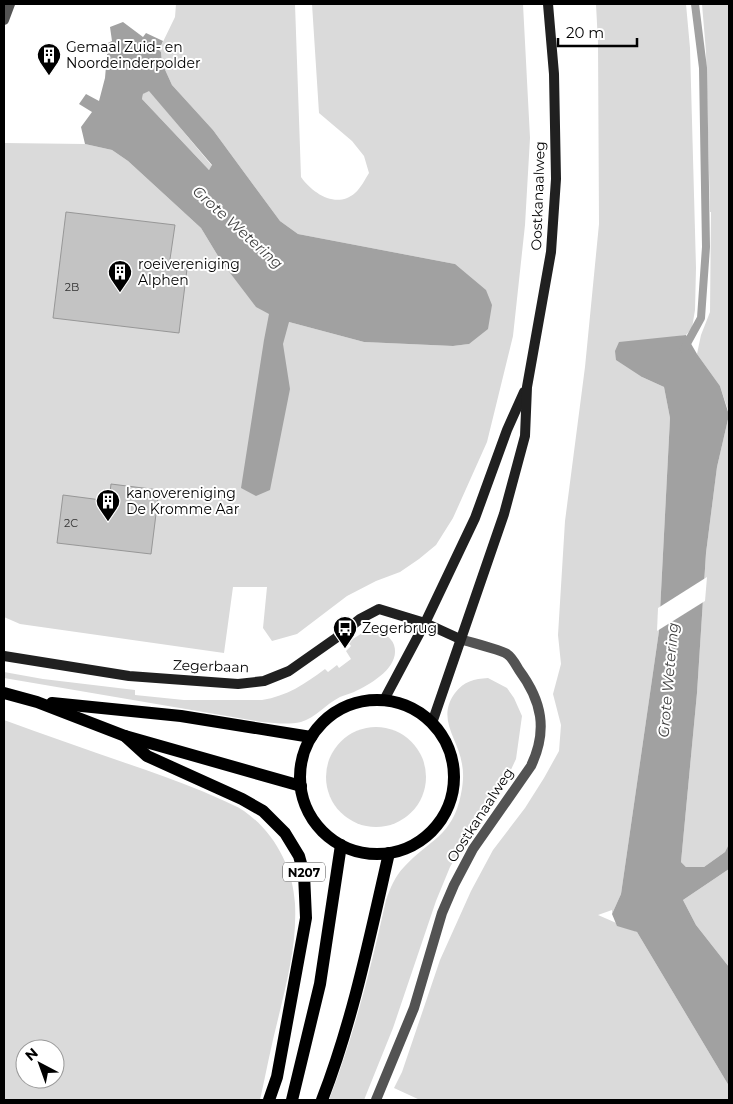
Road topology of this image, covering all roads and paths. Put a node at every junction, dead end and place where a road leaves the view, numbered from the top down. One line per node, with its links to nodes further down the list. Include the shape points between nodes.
1 (10, 4): 3 (street)
2 (548, 4): 4 (main road, Oostkanaalweg, via 554,74 555,188 551,252)
3 (4, 20)
4 (527, 387): 5 (main road, Oostkanaalweg, via 506,430 475,518); 6 (main road, Oostkanaalweg, via 525,436 504,514)
5 (425, 623): 6 (main road, Oostkanaalweg); 7 (main road, Zegerbaan, via 379,609 360,618 289,671 264,681 238,684 129,676); 9 (main road, Oostkanaalweg)
6 (460, 639): 11 (main road, Oostkanaalweg); 20 (street, Oostkanaalweg, via 507,654 523,675 541,716 538,751 473,849 454,885 442,913 414,1008)
7 (4, 656)
8 (4, 694): 10 (main road, N207)
9 (384, 700): 11 (main road, via 410,708); 13 (main road, via 342,708 325,720)
10 (37, 702): 12 (main road, N207); 13 (main road, N207, via 181,716)
11 (432, 723): 16 (main road, via 446,743 452,760 454,777 450,801 439,822 422,839)
12 (125, 736): 14 (main road, N207); 17 (main road, N207, via 147,756 242,799 263,812 285,833 299,856 304,874 306,918 277,1077)
13 (311, 737): 14 (main road, via 302,760)
14 (301, 786): 15 (main road, via 313,820)
15 (341, 845): 16 (main road, via 360,852); 18 (main road, N207, via 320,984)
16 (389, 853): 19 (main road, via 358,986)
17 (269, 1100)
18 (292, 1100)
19 (322, 1100)
20 (376, 1100)

